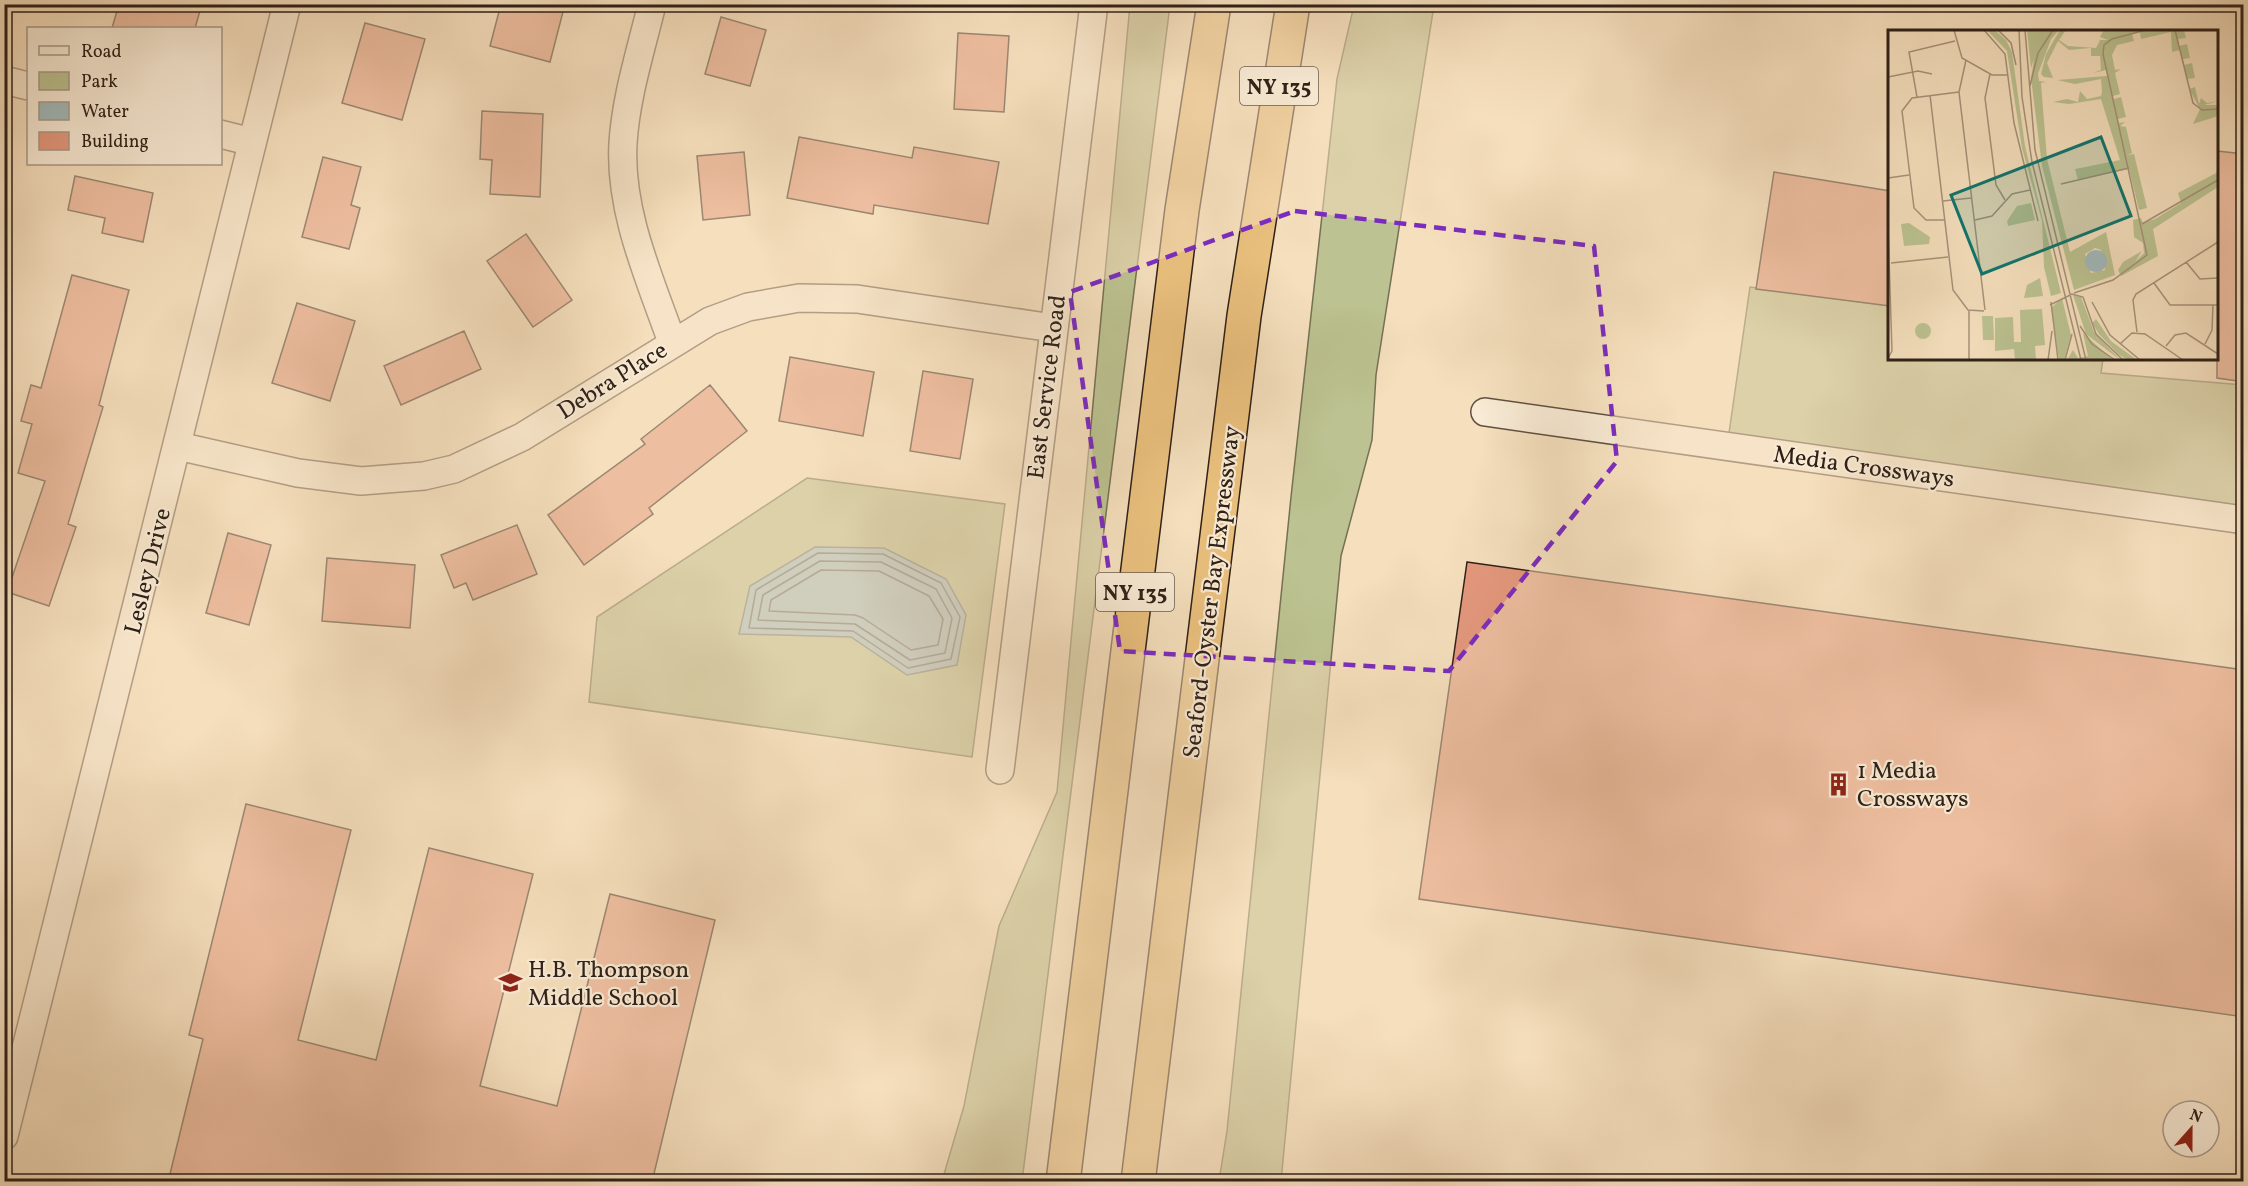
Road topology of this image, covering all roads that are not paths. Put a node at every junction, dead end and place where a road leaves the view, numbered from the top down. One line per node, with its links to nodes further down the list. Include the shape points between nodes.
1 (287, 4): 9 (street, Lesley Drive)
2 (652, 4): 11 (street, via 628,99 622,145 626,195 637,241)
3 (1094, 4): 10 (street, East Service Road)
4 (1214, 4): 17 (highway, NY 135, via 1182,210)
5 (1293, 4): 18 (highway, Seaford-Oyster Bay Expressway / NY 135, via 1244,316)
6 (4, 80): 7 (street)
7 (27, 86)
8 (222, 134): 9 (street)
9 (252, 142): 13 (street, Lesley Drive)
10 (1053, 328): 11 (street, Debra Place, via 857,299 799,298 748,307 710,321); 15 (street, East Service Road)
11 (672, 342): 13 (street, Debra Place, via 522,437 454,469 424,476 361,481 298,473)
12 (1485, 412): 14 (street, Media Crossways)
13 (178, 446): 16 (street, Lesley Drive)
14 (2244, 520)
15 (1000, 770)
16 (4, 1136)
17 (1063, 1182)
18 (1138, 1182)

